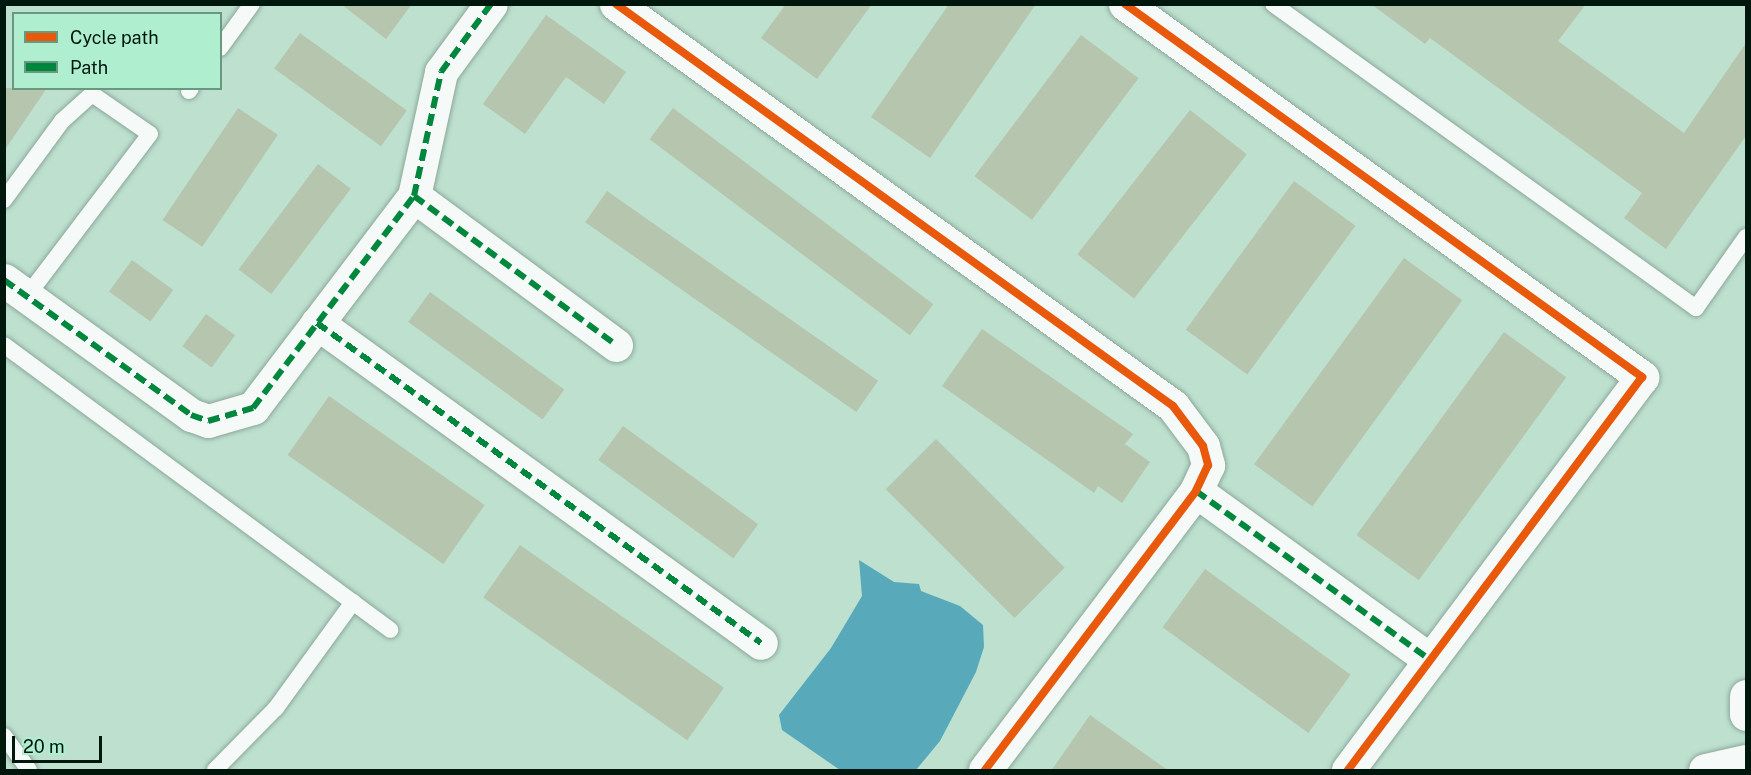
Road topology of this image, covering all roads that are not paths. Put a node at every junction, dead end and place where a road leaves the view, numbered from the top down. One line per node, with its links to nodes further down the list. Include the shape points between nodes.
1 (252, 4): 6 (lane)
2 (491, 4): 7 (street, via 441,72)
3 (616, 4): 14 (street, via 1173,406 1203,446 1208,465)
4 (1125, 4): 18 (street, via 1642,376)
5 (1273, 4): 9 (lane, via 1696,308)
6 (222, 45)
7 (414, 196): 11 (street); 13 (street)
8 (5, 200): 10 (lane, via 62,121 92,94 150,134)
9 (1746, 237)
10 (16, 288): 11 (street, via 191,415 208,421 253,408)
11 (317, 323): 17 (street)
12 (4, 345): 15 (lane)
13 (616, 345)
14 (1196, 491): 18 (street); 25 (street)
15 (353, 602): 16 (lane); 24 (lane, via 276,708)
16 (390, 630)
17 (761, 643)
18 (1430, 660): 26 (street)
19 (1746, 696): 20 (street)
20 (1746, 714)
21 (4, 736): 23 (lane)
22 (1746, 761): 27 (street)
23 (29, 771)
24 (215, 771)
25 (985, 771)
26 (1348, 771)
27 (1705, 771)

